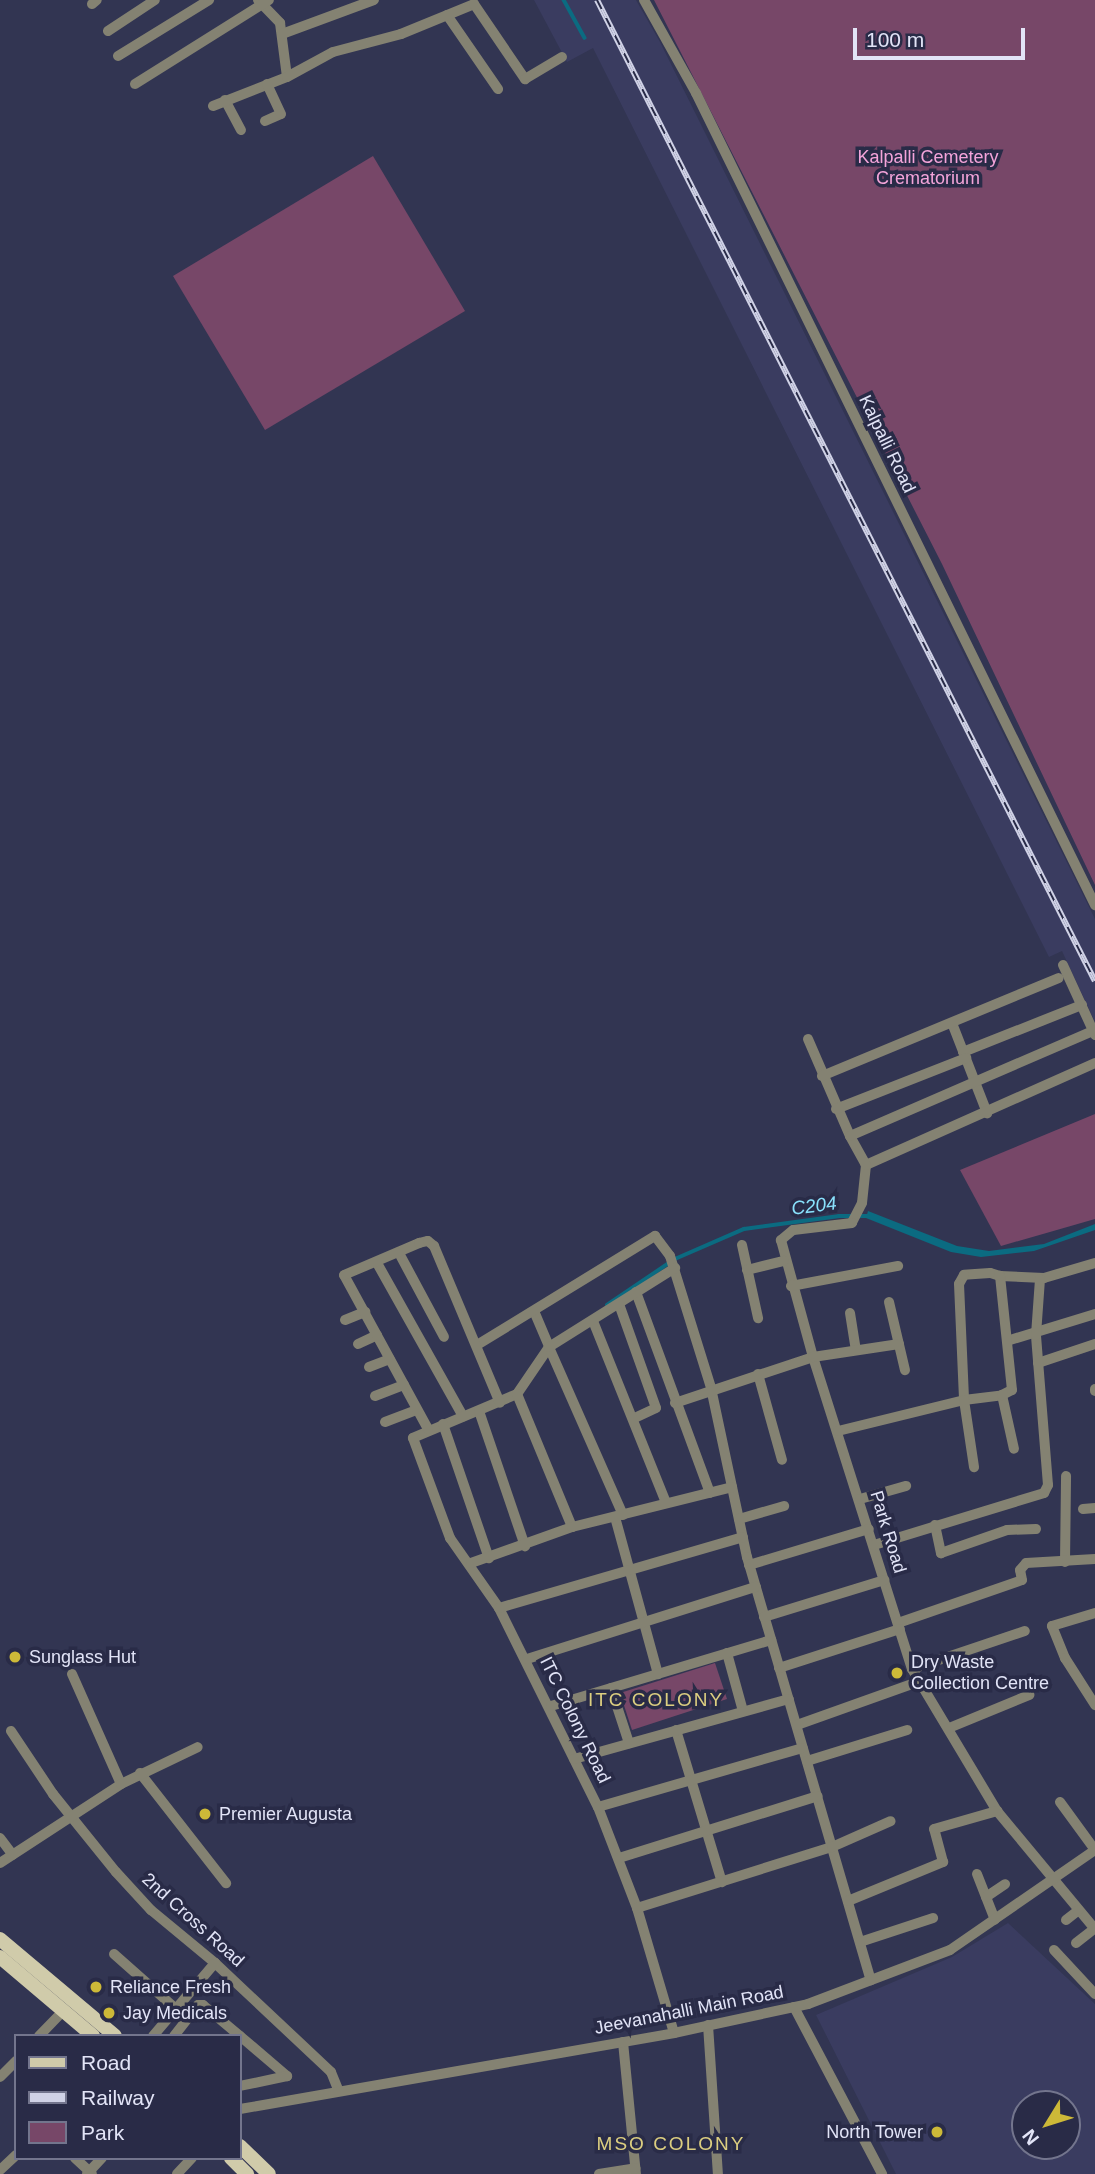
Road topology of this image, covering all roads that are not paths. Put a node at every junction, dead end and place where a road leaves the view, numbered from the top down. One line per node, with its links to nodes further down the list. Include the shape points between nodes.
1 (155, 0): 8 (street)
2 (209, 0): 10 (street)
3 (374, 0): 9 (street)
4 (644, 0): 20 (street, Kalpalli Road, via 696,93)
5 (262, 1): 9 (street, via 280,23); 13 (street)
6 (474, 2): 7 (street); 11 (street, via 525,79)
7 (447, 15): 12 (street, via 333,52); 15 (street)
8 (108, 31)
9 (282, 34): 12 (street)
10 (118, 56)
11 (562, 57)
12 (287, 77): 14 (street)
13 (135, 83)
14 (267, 83): 16 (street); 18 (street, via 281,114)
15 (498, 89)
16 (225, 100): 17 (street); 19 (street)
17 (214, 106)
18 (265, 121)
19 (242, 130)
20 (1095, 905)
21 (1063, 965): 23 (street)
22 (1059, 978): 24 (street)
23 (1082, 1005): 25 (street); 27 (street)
24 (952, 1023): 27 (street); 29 (street)
25 (1094, 1033): 30 (street)
26 (808, 1039): 29 (street)
27 (965, 1055): 30 (street); 31 (street)
28 (1095, 1063): 32 (street)
29 (822, 1076): 31 (street)
30 (975, 1082): 32 (street); 33 (street)
31 (836, 1109): 33 (street)
32 (987, 1113): 34 (street)
33 (850, 1136): 34 (street)
34 (866, 1165): 37 (street, Park Road, via 862,1203 855,1219 848,1225 784,1233)
35 (742, 1245): 42 (street)
36 (399, 1253): 38 (street); 58 (street); 63 (street, via 428,1241 433,1246)
37 (784, 1261): 42 (street); 45 (street, Park Road)
38 (377, 1263): 50 (street, via 344,1275); 82 (street)
39 (673, 1263): 46 (street); 49 (street, via 655,1236); 73 (street)
40 (1095, 1263): 44 (street)
41 (898, 1266): 45 (street)
42 (747, 1270): 53 (street)
43 (999, 1276): 44 (street); 59 (street); 77 (street, via 969,1273 959,1284)
44 (1040, 1279): 57 (street)
45 (791, 1286): 66 (street, Park Road)
46 (636, 1292): 48 (street); 79 (street)
47 (889, 1302): 61 (street)
48 (619, 1304): 55 (street); 83 (street, via 656,1408)
49 (534, 1311): 63 (street); 64 (street)
50 (365, 1312): 54 (street); 56 (street)
51 (849, 1313): 65 (street)
52 (1095, 1314): 57 (street)
53 (758, 1318)
54 (345, 1320)
55 (593, 1321): 64 (street); 83 (street)
56 (377, 1335): 60 (street); 67 (street)
57 (1036, 1335): 59 (street); 68 (street)
58 (444, 1337)
59 (1010, 1340): 75 (street, via 1015,1383)
60 (358, 1344)
61 (899, 1344): 65 (street); 70 (street)
62 (1095, 1344): 68 (street)
63 (477, 1345): 78 (street)
64 (549, 1347): 74 (street); 100 (street)
65 (856, 1350): 66 (street)
66 (813, 1357): 71 (street); 87 (street, Park Road)
67 (390, 1359): 69 (street); 72 (street)
68 (1038, 1363): 95 (street, via 1048,1485)
69 (369, 1367)
70 (905, 1370)
71 (758, 1374): 73 (street); 89 (street)
72 (404, 1385): 76 (street); 80 (street)
73 (711, 1388): 79 (street); 93 (street)
74 (517, 1394): 78 (street); 103 (street)
75 (1002, 1395): 77 (street); 88 (street)
76 (375, 1396)
77 (964, 1400): 87 (street); 90 (street)
78 (500, 1403): 81 (street)
79 (675, 1404): 94 (street)
80 (417, 1409): 84 (street); 86 (street)
81 (478, 1411): 82 (street); 108 (street)
82 (463, 1416): 85 (street)
83 (635, 1418): 98 (street)
84 (385, 1422)
85 (443, 1424): 86 (street); 109 (street)
86 (428, 1429): 112 (street, ITC Colony Road, via 413,1438 450,1538)
87 (838, 1431): 97 (street, Park Road)
88 (1014, 1450)
89 (782, 1460)
90 (974, 1467)
91 (1066, 1476): 96 (street)
92 (906, 1486): 97 (street)
93 (732, 1487): 94 (street); 101 (street)
94 (710, 1493): 98 (street)
95 (1044, 1493): 96 (street); 102 (street)
96 (1065, 1494): 111 (street)
97 (859, 1499): 104 (street, Park Road)
98 (666, 1503): 100 (street)
99 (784, 1506): 101 (street)
100 (619, 1516): 103 (street); 114 (street)
101 (739, 1519): 106 (street)
102 (935, 1525): 105 (street, via 942,1553 1007,1530); 107 (street)
103 (572, 1527): 108 (street)
104 (869, 1529): 107 (street, Park Road); 113 (street)
105 (1036, 1529)
106 (743, 1537): 113 (street); 114 (street)
107 (874, 1545): 115 (street, Park Road)
108 (525, 1546): 109 (street)
109 (489, 1558): 112 (street)
110 (1095, 1559): 111 (street)
111 (1065, 1562): 121 (street, via 1026,1563 1020,1570 1022,1580)
112 (471, 1563): 117 (street, ITC Colony Road)
113 (749, 1565): 116 (street)
114 (630, 1570): 117 (street); 120 (street)
115 (884, 1580): 119 (street); 121 (street, Park Road)
116 (756, 1587): 119 (street); 120 (street)
117 (499, 1608): 125 (street, ITC Colony Road)
118 (1095, 1613): 134 (street, via 1052,1626 1065,1658)
119 (764, 1616): 123 (street)
120 (645, 1623): 125 (street); 129 (street)
121 (899, 1626): 126 (street); 127 (street, Park Road)
122 (1025, 1631): 127 (street)
123 (771, 1640): 124 (street); 126 (street)
124 (727, 1653): 129 (street); 136 (street)
125 (527, 1659): 135 (street, ITC Colony Road)
126 (779, 1668): 133 (street)
127 (912, 1669): 130 (street, Park Road)
128 (72, 1674): 149 (street)
129 (658, 1674): 131 (street)
130 (918, 1682): 137 (street); 138 (street, Park Road)
131 (611, 1688): 135 (street); 142 (street)
132 (1029, 1695): 138 (street)
133 (789, 1699): 136 (street); 137 (street)
134 (1094, 1700)
135 (551, 1706): 145 (street, ITC Colony Road)
136 (743, 1712): 139 (street)
137 (797, 1725): 144 (street)
138 (949, 1728): 153 (street, Park Road)
139 (676, 1730): 142 (street); 148 (street)
140 (906, 1730): 146 (street)
141 (11, 1731): 154 (street, 2nd Cross Road)
142 (629, 1744): 145 (street)
143 (198, 1747): 147 (street)
144 (803, 1748): 146 (street); 148 (street)
145 (574, 1759): 152 (street, ITC Colony Road)
146 (807, 1761): 150 (street)
147 (140, 1773): 149 (street); 166 (street)
148 (692, 1781): 152 (street); 156 (street)
149 (121, 1784): 154 (street)
150 (818, 1796): 156 (street); 158 (street)
151 (1060, 1802): 159 (street)
152 (597, 1807): 161 (street, ITC Colony Road)
153 (997, 1811): 164 (street, Park Road); 169 (street, via 934,1829 943,1862)
154 (71, 1818): 160 (street); 182 (street, 2nd Cross Road, via 151,1910)
155 (891, 1821): 158 (street)
156 (706, 1828): 161 (street); 165 (street)
157 (0, 1838): 160 (street)
158 (832, 1847): 165 (street); 169 (street)
159 (1095, 1850): 164 (street, Jeevanahalli Main Road)
160 (13, 1855): 162 (street)
161 (619, 1858): 170 (street, ITC Colony Road)
162 (0, 1863)
163 (977, 1874): 168 (street)
164 (1054, 1879): 171 (street); 173 (street, Jeevanahalli Main Road)
165 (722, 1882): 170 (street)
166 (226, 1883)
167 (1005, 1884): 168 (street)
168 (986, 1897): 173 (street)
169 (848, 1901): 177 (street)
170 (637, 1908): 189 (street, ITC Colony Road)
171 (1079, 1910): 174 (street); 175 (street)
172 (933, 1918): 177 (street)
173 (996, 1920): 183 (street, Jeevanahalli Main Road, via 950,1950)
174 (1066, 1920)
175 (1095, 1929): 178 (street)
176 (0, 1939): 192 (main road)
177 (860, 1942): 183 (street)
178 (1076, 1943)
179 (1054, 1950): 184 (street)
180 (114, 1954): 186 (street)
181 (0, 1957): 187 (main road)
182 (215, 1963): 186 (street); 201 (street, 2nd Cross Road, via 331,2072)
183 (871, 1980): 185 (street, Jeevanahalli Main Road)
184 (1095, 1994)
185 (794, 2007): 188 (street, Jeevanahalli Main Road); 216 (street)
186 (176, 2009): 193 (street)
187 (64, 2010): 190 (street); 191 (main road)
188 (708, 2025): 189 (street, Jeevanahalli Main Road); 215 (street)
189 (674, 2032): 197 (street, Jeevanahalli Main Road)
190 (42, 2034)
191 (91, 2034)
192 (113, 2034)
193 (155, 2034)
194 (176, 2034): 195 (street, via 198,2005)
195 (237, 2034)
196 (242, 2038): 200 (street, via 287,2076)
197 (623, 2042): 201 (street, Jeevanahalli Main Road); 209 (street)
198 (14, 2065): 199 (street)
199 (0, 2077)
200 (242, 2086)
201 (338, 2089): 202 (street, Jeevanahalli Main Road)
202 (242, 2109)
203 (242, 2148): 213 (main road)
204 (14, 2157): 208 (street)
205 (77, 2160): 210 (street)
206 (190, 2160): 211 (street)
207 (233, 2160): 212 (main road)
208 (0, 2171)
209 (636, 2171): 214 (street)
210 (89, 2173)
211 (177, 2174)
212 (247, 2174)
213 (269, 2174)
214 (599, 2174)
215 (718, 2174)
216 (882, 2174)

